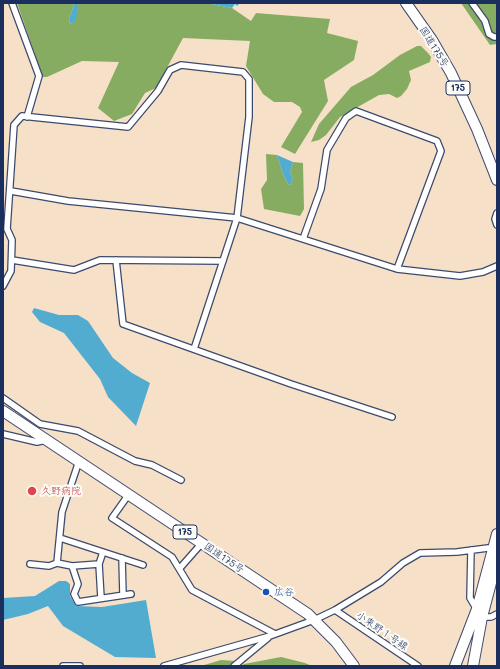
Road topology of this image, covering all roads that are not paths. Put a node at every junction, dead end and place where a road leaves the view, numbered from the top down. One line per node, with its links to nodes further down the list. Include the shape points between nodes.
1 (12, 3): 5 (street, via 39,76)
2 (406, 3): 6 (highway, 国道175号 / 175, via 451,73 478,129)
3 (472, 3): 4 (street, via 485,21 490,34)
4 (497, 37)
5 (27, 117): 7 (street, via 22,116 14,125); 9 (street, via 128,126 158,91 170,70 181,65 243,72 249,79 249,117)
6 (497, 180)
7 (11, 191): 9 (street, via 68,201); 11 (street)
8 (497, 213): 10 (street)
9 (238, 218): 12 (street); 15 (street)
10 (497, 225)
11 (5, 228): 13 (street, via 12,240)
12 (302, 239): 17 (street); 17 (street, via 321,188 326,150 346,118 356,111 437,141 441,151)
13 (12, 260): 14 (street, via 74,270 100,260); 18 (street, via 11,271)
14 (116, 260): 15 (street); 19 (street, via 123,324)
15 (223, 261): 19 (street)
16 (497, 266): 17 (street, via 483,272 460,276)
17 (397, 269)
18 (3, 286)
19 (194, 349): 22 (street)
20 (3, 398): 26 (street, via 40,424 78,431 135,461 152,465)
21 (3, 411): 24 (highway, 国道175号 / 175)
22 (392, 418)
23 (3, 434): 24 (street, via 37,442)
24 (47, 440): 25 (highway, 国道175号 / 175)
25 (79, 461): 27 (highway, 国道175号 / 175); 29 (street, via 62,512)
26 (182, 480)
27 (129, 494): 30 (highway, 国道175号 / 175); 41 (street, via 112,518 172,557)
28 (497, 534): 46 (highway)
29 (60, 538): 33 (street); 36 (street)
30 (202, 543): 41 (street); 48 (highway, 国道175号 / 175)
31 (488, 548): 32 (street)
32 (471, 550): 45 (street, via 420,553 403,562 381,582); 46 (street, via 470,598)
33 (103, 552): 34 (street); 38 (street)
34 (122, 558): 39 (street); 43 (street)
35 (497, 560): 46 (highway)
36 (57, 563): 37 (street, via 49,566); 40 (street)
37 (30, 564)
38 (99, 564): 40 (street); 44 (street)
39 (143, 564)
40 (72, 566): 44 (street, via 78,584 74,594 78,602)
41 (180, 568): 49 (street, via 192,590)
42 (131, 594): 43 (street)
43 (123, 595): 44 (street)
44 (101, 598)
45 (335, 610): 48 (street); 55 (street, 小束野１号線)
46 (480, 613): 47 (street, via 491,617); 56 (highway); 57 (highway)
47 (497, 614)
48 (314, 620): 49 (street); 54 (highway, 国道175号 / 175, via 336,642)
49 (272, 635): 52 (street); 53 (street)
50 (63, 666): 51 (street)
51 (80, 666)
52 (164, 666)
53 (234, 666)
54 (354, 666)
55 (418, 666)
56 (455, 666)
57 (473, 666)

